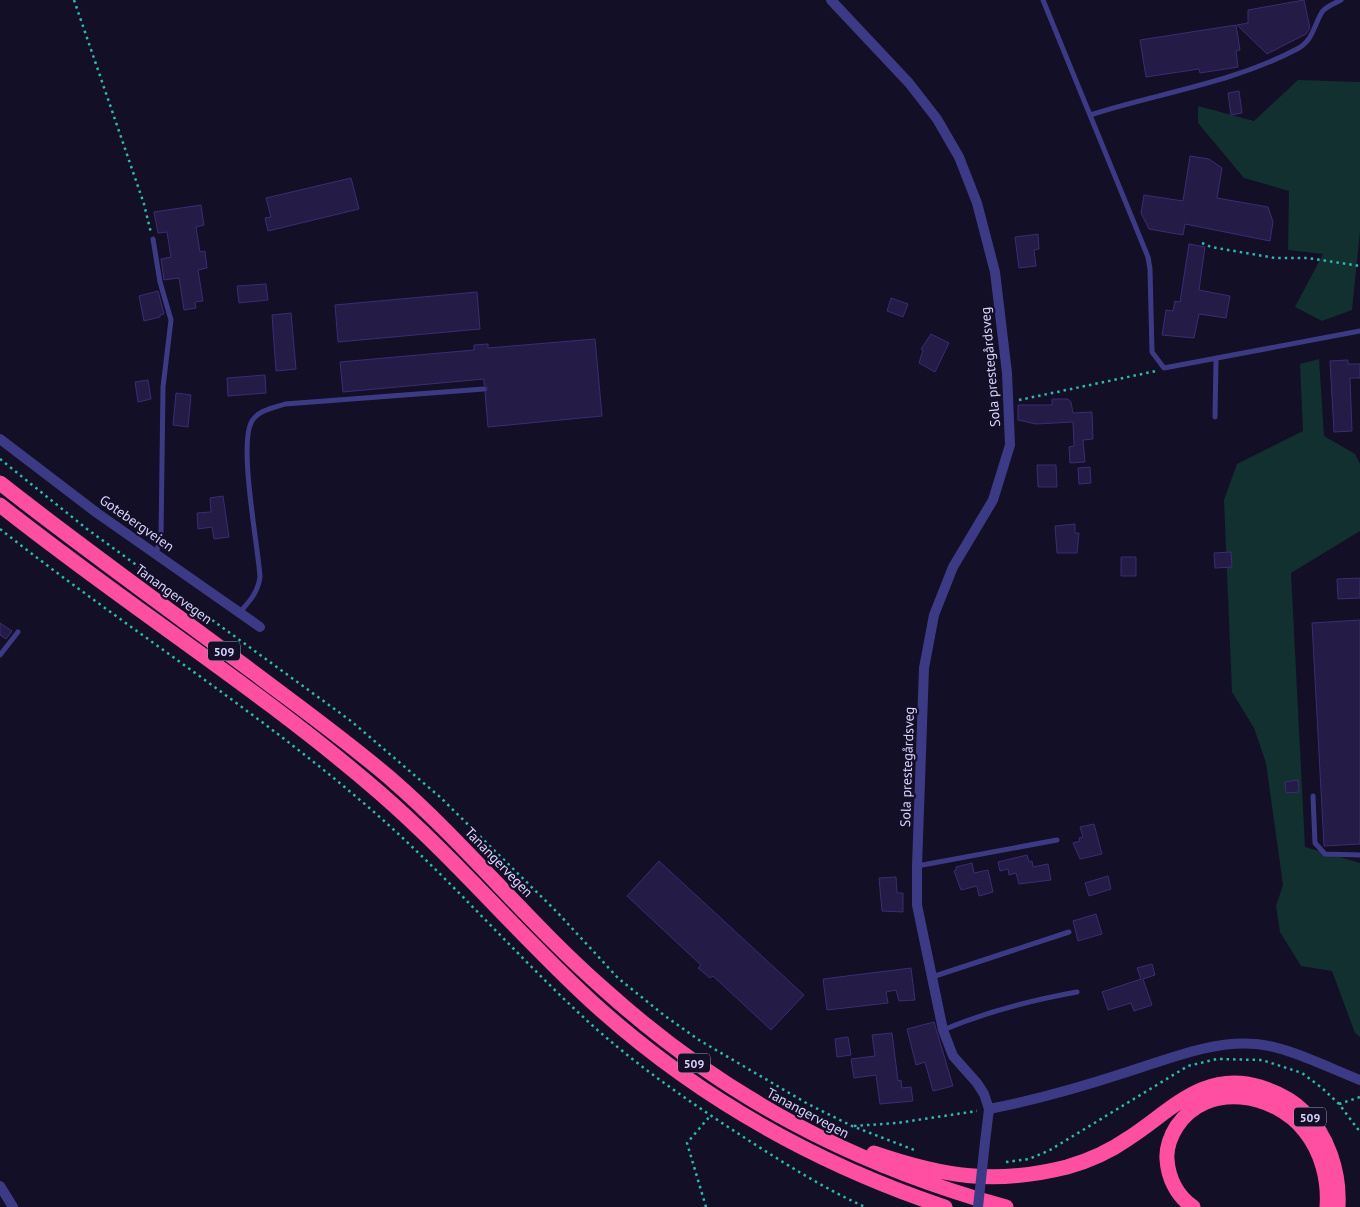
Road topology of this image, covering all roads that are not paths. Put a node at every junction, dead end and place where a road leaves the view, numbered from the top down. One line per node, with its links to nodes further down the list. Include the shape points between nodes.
1 (831, 0): 21 (street, Sola prestegårdsveg, via 909,83 937,119 959,157 977,203 995,272 1010,401 1010,445 992,500 953,567 934,614 924,668)
2 (1043, 0): 4 (lane)
3 (1341, 0): 4 (lane, via 1323,10 1313,35 1300,48 1278,59 1231,77)
4 (1090, 115): 7 (lane, via 1148,257 1152,352 1164,368)
5 (153, 239): 13 (lane, via 171,320 163,387 160,537)
6 (1360, 331): 7 (lane)
7 (1216, 360): 9 (lane)
8 (484, 389): 14 (lane, via 285,404 260,412 252,422 247,451 259,587)
9 (1215, 417)
10 (0, 439): 13 (street, Gotebergveien, via 96,513)
11 (0, 483): 28 (highway, Tanangervegen / 509, via 347,742 430,814 604,990 710,1074)
12 (0, 505): 30 (highway, 509, via 351,768 418,826 593,1002 648,1050 700,1088 783,1138 842,1168)
13 (156, 553): 14 (street, Gotebergveien)
14 (240, 612): 15 (street, Gotebergveien)
15 (260, 627)
16 (18, 632): 17 (lane)
17 (0, 656)
18 (1313, 796): 20 (lane, via 1315,843 1325,854)
19 (1057, 840): 21 (lane)
20 (1360, 855)
21 (917, 866): 23 (street, Sola prestegårdsveg, via 917,904)
22 (1069, 932): 23 (lane)
23 (931, 977): 25 (street, Sola prestegårdsveg)
24 (1077, 992): 25 (lane, via 1038,1000)
25 (943, 1030): 27 (street, Sola prestegårdsveg, via 952,1056 977,1083)
26 (1360, 1080): 27 (street, via 1280,1050 1258,1044 1235,1043 1176,1057 1044,1098)
27 (989, 1109): 35 (street, bridge)
28 (798, 1128): 31 (highway, 509, via 932,1171 964,1177 1010,1177 1070,1166 1102,1152 1127,1139 1178,1101 1199,1090 1220,1084 1249,1084 1273,1091 1296,1104 1316,1123 1335,1169); 36 (highway, Tanangervegen / 509, via 907,1177)
29 (0, 1186): 32 (street)
30 (901, 1192): 33 (highway, 509); 34 (highway, 509)
31 (1333, 1201): 37 (highway, 509, via 1316,1148 1289,1115 1268,1103 1246,1097 1220,1097 1203,1102 1185,1115 1173,1133 1167,1152 1168,1170 1175,1188)
32 (13, 1207)
33 (930, 1207)
34 (945, 1207)
35 (978, 1207)
36 (1006, 1207)
37 (1193, 1207)

